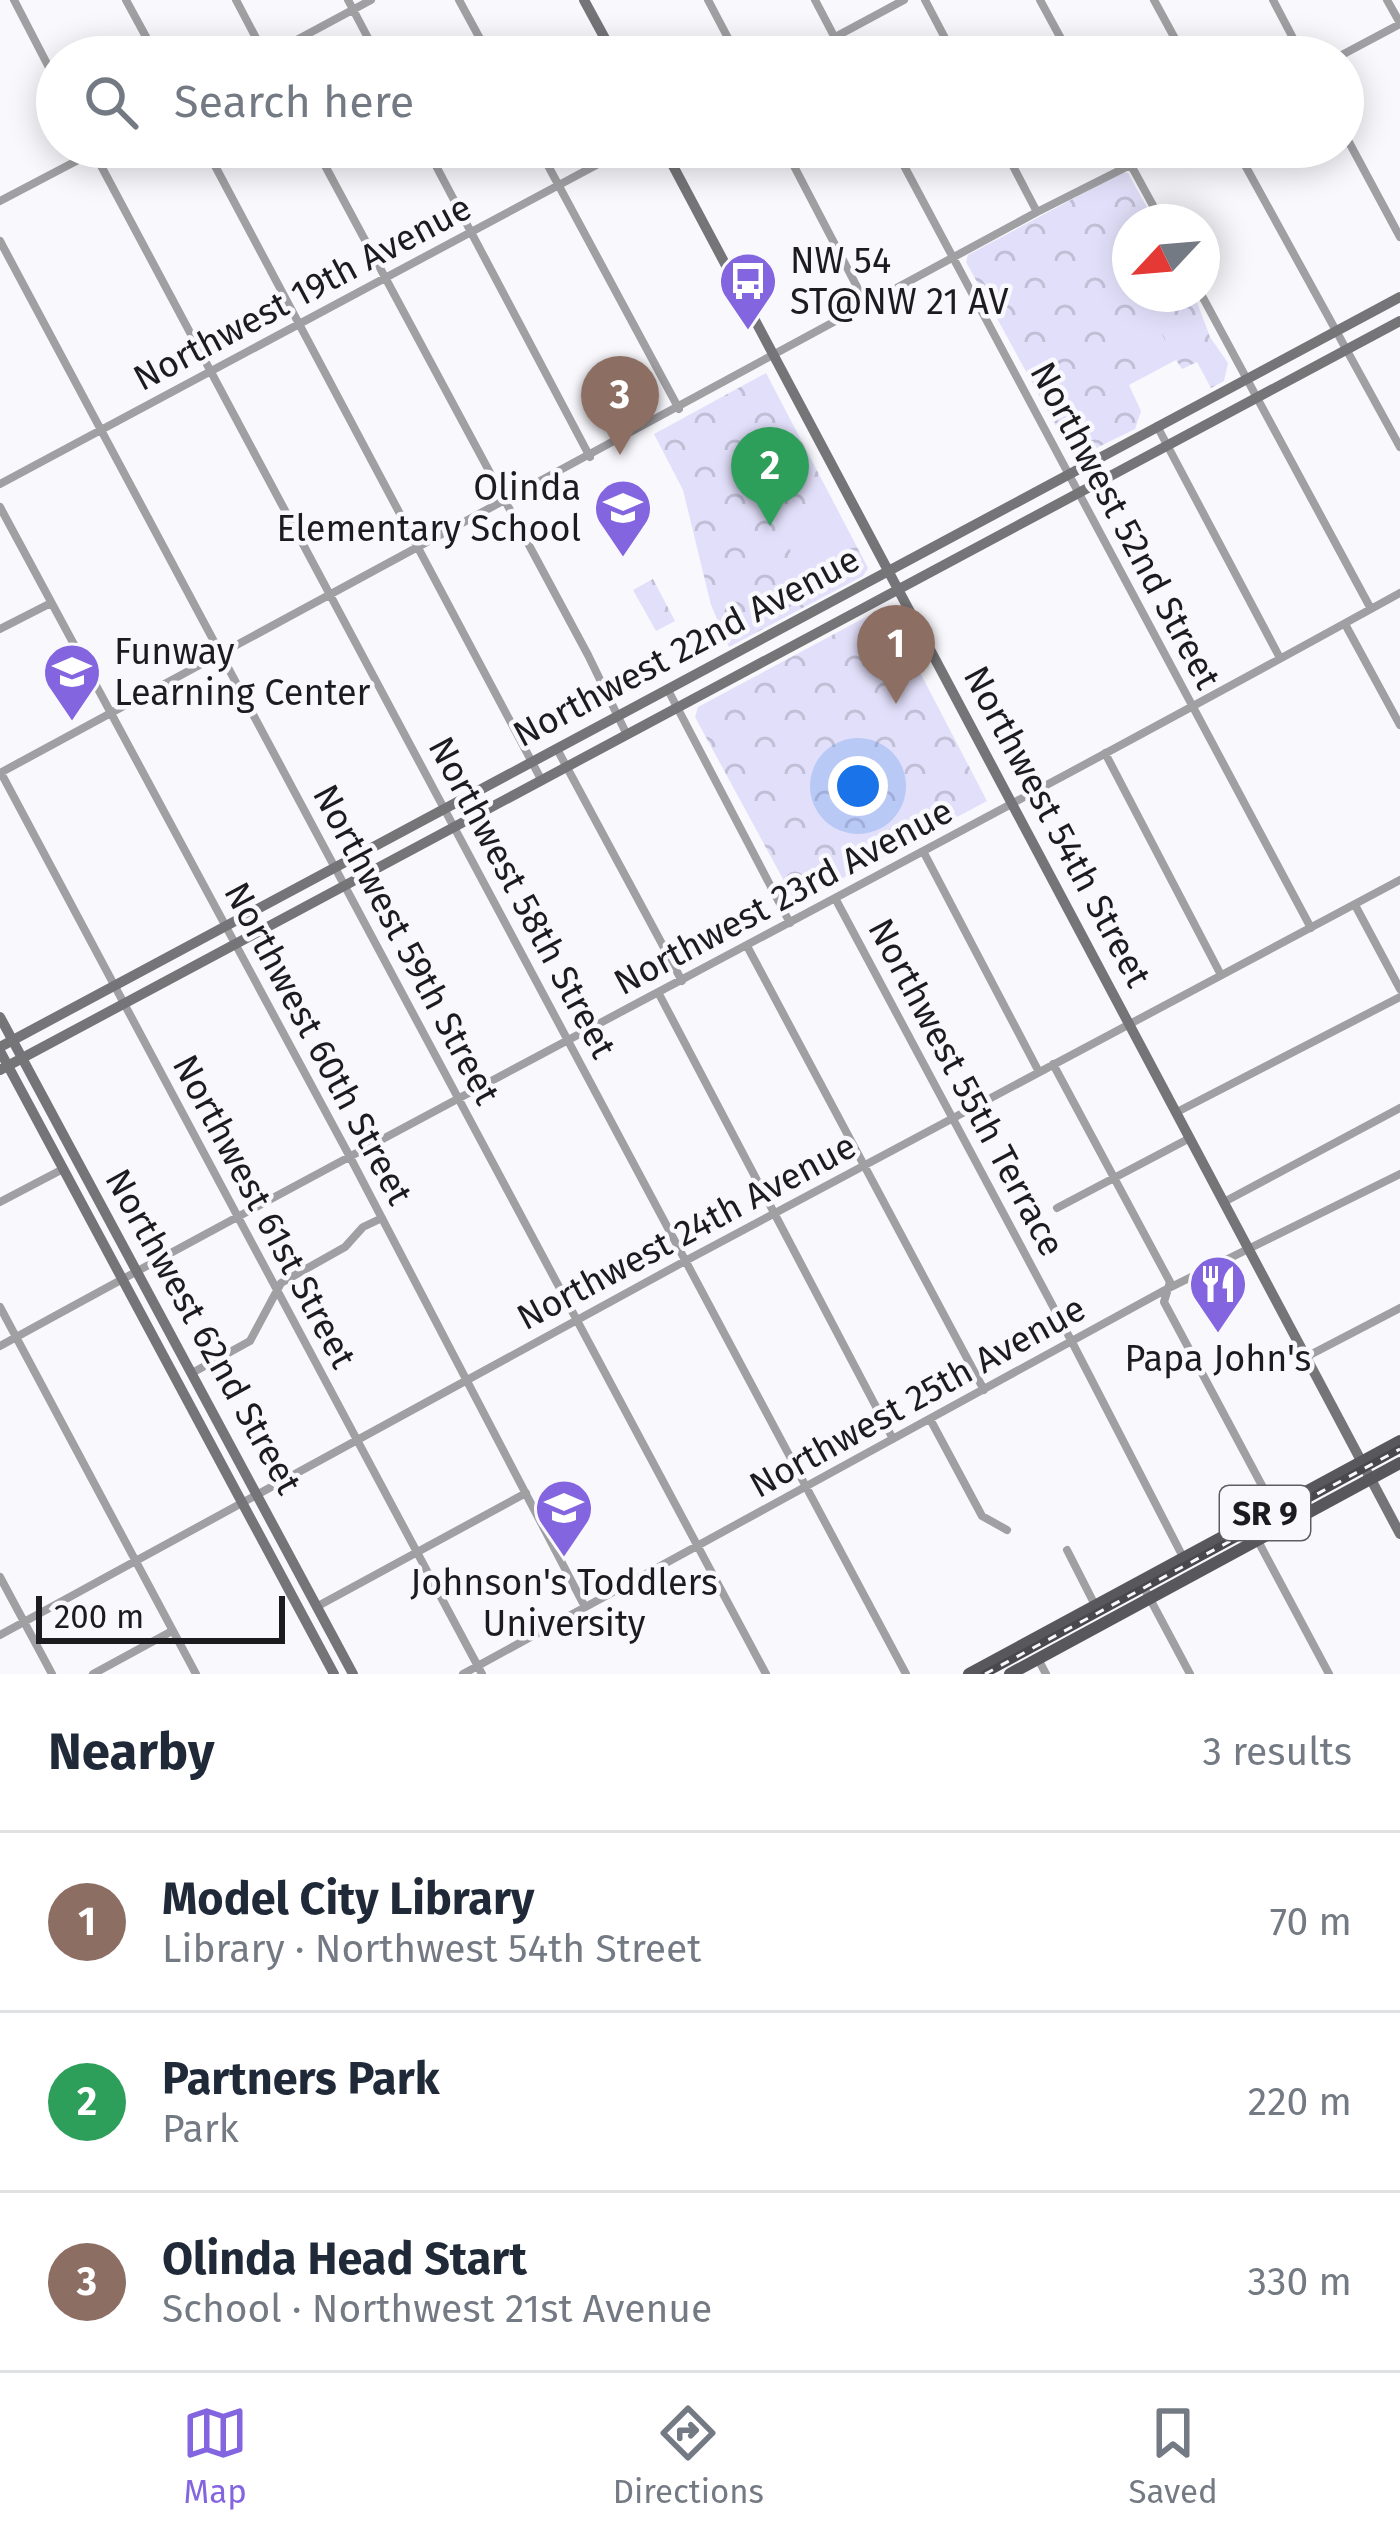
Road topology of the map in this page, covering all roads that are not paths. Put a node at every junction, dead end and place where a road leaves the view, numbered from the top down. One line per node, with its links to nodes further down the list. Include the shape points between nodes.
1 (14, 0): 30 (street)
2 (126, 0): 17 (street)
3 (236, 0): 18 (street)
4 (371, 0): 15 (street)
5 (459, 0): 21 (street)
6 (584, 0): 22 (main road)
7 (708, 0): 23 (street)
8 (815, 0): 24 (street)
9 (904, 0): 25 (street)
10 (925, 0): 26 (street)
11 (1040, 0): 27 (street)
12 (1154, 0): 28 (street)
13 (1273, 0): 29 (street)
14 (1388, 0): 16 (street)
15 (351, 5): 19 (street); 20 (street)
16 (1400, 24): 31 (street)
17 (146, 36)
18 (255, 36)
19 (300, 36)
20 (367, 36)
21 (479, 36)
22 (604, 36)
23 (727, 36)
24 (834, 36)
25 (837, 36)
26 (944, 36)
27 (1060, 36)
28 (1174, 36)
29 (1293, 36)
30 (36, 42)
31 (1364, 43)
32 (61, 168): 48 (street)
33 (106, 168): 64 (street, Northwest 58th Street)
34 (216, 168): 60 (street)
35 (326, 168): 55 (street)
36 (437, 168): 51 (street)
37 (550, 168): 47 (street)
38 (591, 168): 47 (street, Northwest 19th Avenue)
39 (674, 168): 63 (main road, Northwest 54th Street)
40 (795, 168): 57 (street)
41 (905, 168): 54 (street, Northwest 52nd Street)
42 (1014, 168): 50 (street)
43 (1124, 168): 50 (street)
44 (1132, 168): 49 (street)
45 (1247, 168): 61 (street)
46 (1363, 168): 52 (street)
47 (559, 185): 51 (street, Northwest 19th Avenue); 67 (street)
48 (0, 201)
49 (1152, 204)
50 (1037, 212): 54 (street)
51 (471, 232): 55 (street, Northwest 19th Avenue); 72 (street)
52 (1400, 236)
53 (0, 241): 69 (street, Northwest 59th Street)
54 (953, 257): 57 (street); 73 (street, Northwest 52nd Street)
55 (385, 278): 60 (street, Northwest 19th Avenue); 76 (street)
56 (1400, 297): 61 (main road, Northwest 22nd Avenue)
57 (866, 304): 63 (street)
58 (1212, 312): 65 (street)
59 (1400, 321): 62 (main road, Northwest 22nd Avenue)
60 (298, 325): 64 (street, Northwest 19th Avenue); 78 (street)
61 (1338, 330): 62 (street); 65 (main road, Northwest 22nd Avenue)
62 (1350, 351): 66 (main road, Northwest 22nd Avenue); 70 (street)
63 (776, 356): 67 (street); 79 (main road, Northwest 54th Street)
64 (212, 371): 69 (street, Northwest 19th Avenue); 82 (street, Northwest 58th Street)
65 (1248, 378): 66 (street); 68 (main road, Northwest 22nd Avenue)
66 (1259, 399): 71 (main road, Northwest 22nd Avenue); 84 (street)
67 (679, 409): 72 (street)
68 (1157, 426): 71 (street); 73 (main road, Northwest 22nd Avenue)
69 (103, 430): 74 (street, Northwest 19th Avenue); 87 (street, Northwest 59th Street)
70 (1400, 447)
71 (1169, 448): 75 (main road, Northwest 22nd Avenue); 88 (street)
72 (590, 457): 76 (street)
73 (1069, 473): 75 (street, Northwest 52nd Street); 79 (main road, Northwest 22nd Avenue)
74 (0, 484)
75 (1080, 495): 80 (main road, Northwest 22nd Avenue); 91 (street, Northwest 52nd Street)
76 (505, 502): 78 (street); 93 (street)
77 (0, 507): 83 (street, Northwest 60th Street)
78 (418, 548): 82 (street); 98 (street)
79 (889, 572): 80 (main road, Northwest 54th Street); 89 (main road, Northwest 22nd Avenue)
80 (898, 590): 90 (main road, Northwest 22nd Avenue); 102 (main road, Northwest 54th Street)
81 (1400, 593): 84 (street, Northwest 23rd Avenue)
82 (331, 595): 87 (street); 103 (street, Northwest 58th Street)
83 (51, 603): 86 (street); 92 (street, Northwest 60th Street)
84 (1371, 609): 85 (street, Northwest 23rd Avenue)
85 (1346, 624): 88 (street, Northwest 23rd Avenue); 94 (street)
86 (0, 629)
87 (221, 655): 92 (street); 106 (street, Northwest 59th Street)
88 (1280, 658): 91 (street, Northwest 23rd Avenue)
89 (668, 690): 90 (street); 93 (main road, Northwest 22nd Avenue)
90 (677, 708): 95 (main road, Northwest 22nd Avenue); 111 (street)
91 (1192, 709): 97 (street, Northwest 23rd Avenue); 113 (street, Northwest 52nd Street)
92 (113, 713): 100 (street); 112 (street, Northwest 60th Street)
93 (618, 717): 95 (street); 96 (main road, Northwest 22nd Avenue)
94 (1400, 725)
95 (628, 735): 99 (main road, Northwest 22nd Avenue)
96 (557, 749): 98 (main road, Northwest 22nd Avenue); 99 (street)
97 (1105, 753): 102 (street, Northwest 23rd Avenue); 116 (street)
98 (532, 763): 101 (street); 103 (main road, Northwest 22nd Avenue)
99 (567, 767): 101 (main road, Northwest 22nd Avenue); 117 (street)
100 (0, 773): 118 (street, Northwest 61st Street)
101 (542, 781): 104 (main road, Northwest 22nd Avenue)
102 (1013, 803): 105 (street, Northwest 23rd Avenue); 123 (main road, Northwest 54th Street)
103 (446, 809): 104 (street, Northwest 58th Street); 106 (main road, Northwest 22nd Avenue)
104 (456, 826): 108 (main road, Northwest 22nd Avenue); 125 (street, Northwest 58th Street)
105 (923, 851): 109 (street, Northwest 23rd Avenue); 130 (street)
106 (335, 868): 108 (street, Northwest 59th Street); 112 (main road, Northwest 22nd Avenue)
107 (1400, 880): 110 (street, Northwest 24th Avenue)
108 (346, 885): 114 (main road, Northwest 22nd Avenue); 131 (street, Northwest 59th Street)
109 (835, 898): 111 (street, Northwest 23rd Avenue); 134 (street, Northwest 55th Terrace)
110 (1355, 904): 113 (street, Northwest 24th Avenue); 119 (street)
111 (790, 922): 115 (street, Northwest 23rd Avenue)
112 (225, 927): 114 (street, Northwest 60th Street); 118 (main road, Northwest 22nd Avenue)
113 (1311, 928): 116 (street, Northwest 24th Avenue)
114 (234, 944): 121 (main road, Northwest 22nd Avenue); 136 (street, Northwest 60th Street)
115 (747, 946): 117 (street, Northwest 23rd Avenue); 137 (street)
116 (1221, 975): 123 (street, Northwest 24th Avenue)
117 (682, 981): 120 (street, Northwest 23rd Avenue)
118 (114, 986): 121 (street, Northwest 61st Street); 124 (main road, Northwest 22nd Avenue)
119 (1400, 993): 133 (street)
120 (659, 994): 125 (street, Northwest 23rd Avenue); 144 (street)
121 (126, 1003): 127 (main road, Northwest 22nd Avenue); 145 (street, Northwest 61st Street)
122 (0, 1017): 124 (main road, Northwest 62nd Street)
123 (1130, 1023): 128 (street, Northwest 24th Avenue); 133 (main road, Northwest 54th Street)
124 (12, 1040): 126 (main road, Northwest 22nd Avenue); 127 (main road, Northwest 62nd Street)
125 (569, 1042): 131 (street, Northwest 23rd Avenue); 148 (street, Northwest 58th Street)
126 (0, 1049): 129 (main road, Northwest 62nd Street)
127 (22, 1058): 129 (main road, Northwest 22nd Avenue); 149 (main road, Northwest 62nd Street)
128 (1053, 1064): 130 (street, Northwest 24th Avenue); 140 (street)
129 (4, 1068): 138 (main road, Northwest 62nd Street)
130 (1039, 1072): 134 (street, Northwest 24th Avenue)
131 (459, 1099): 136 (street, Northwest 23rd Avenue); 155 (street, Northwest 59th Street)
132 (1400, 1108): 142 (street)
133 (1177, 1112): 135 (main road, Northwest 54th Street)
134 (953, 1118): 137 (street, Northwest 24th Avenue); 157 (street, Northwest 55th Terrace)
135 (1190, 1138): 140 (street); 142 (main road, Northwest 54th Street)
136 (350, 1157): 145 (street, Northwest 23rd Avenue); 146 (street, Northwest 60th Street)
137 (863, 1166): 144 (street, Northwest 24th Avenue); 162 (street)
138 (63, 1169): 141 (street); 150 (main road, Northwest 62nd Street)
139 (1400, 1174): 147 (street, Northwest 25th Avenue)
140 (1115, 1178): 143 (street); 151 (street, via 1170,1282)
141 (0, 1202)
142 (1224, 1202): 147 (main road, Northwest 54th Street)
143 (1057, 1208)
144 (775, 1214): 148 (street, Northwest 24th Avenue); 164 (street)
145 (235, 1216): 149 (street, Northwest 23rd Avenue); 152 (street, Northwest 61st Street)
146 (382, 1218): 152 (street, via 281,1283); 161 (street, Northwest 60th Street)
147 (1249, 1249): 151 (street, Northwest 25th Avenue); 159 (main road, Northwest 54th Street)
148 (688, 1260): 155 (street, Northwest 24th Avenue); 170 (street, Northwest 58th Street)
149 (137, 1271): 150 (street, Northwest 23rd Avenue); 160 (main road, Northwest 62nd Street)
150 (122, 1280): 156 (street, Northwest 23rd Avenue); 173 (main road, Northwest 62nd Street)
151 (1165, 1290): 157 (street, Northwest 25th Avenue); 174 (street, via 1164,1302)
152 (277, 1295): 160 (street, via 250,1341); 165 (street, Northwest 61st Street)
153 (0, 1307): 156 (street)
154 (1400, 1308): 159 (street)
155 (576, 1321): 161 (street, Northwest 24th Avenue); 178 (street, Northwest 59th Street)
156 (16, 1338): 158 (street, Northwest 23rd Avenue); 182 (street)
157 (1072, 1342): 162 (street, Northwest 25th Avenue); 181 (street, Northwest 55th Terrace)
158 (0, 1346)
159 (1306, 1357): 167 (main road, Northwest 54th Street)
160 (192, 1373): 171 (main road, Northwest 62nd Street)
161 (468, 1380): 165 (street, Northwest 24th Avenue); 172 (street, Northwest 60th Street)
162 (984, 1390): 163 (street, Northwest 25th Avenue)
163 (930, 1419): 164 (street, Northwest 25th Avenue); 175 (street, via 982,1516)
164 (893, 1439): 170 (street, Northwest 25th Avenue)
165 (357, 1441): 171 (street, Northwest 24th Avenue); 180 (street, Northwest 61st Street)
166 (1400, 1441): 167 (main road, SR 9)
167 (1362, 1461): 169 (main road, Northwest 54th Street); 174 (main road, SR 9)
168 (1400, 1463): 169 (main road, SR 9)
169 (1371, 1478): 176 (main road, Northwest 54th Street); 177 (main road, SR 9)
170 (806, 1486): 178 (street, Northwest 25th Avenue); 201 (street, Northwest 58th Street)
171 (259, 1493): 173 (street, Northwest 24th Avenue); 187 (main road, Northwest 62nd Street)
172 (526, 1493): 180 (street); 188 (street, Northwest 60th Street)
173 (243, 1502): 182 (street, Northwest 24th Avenue); 197 (main road, Northwest 62nd Street)
174 (1274, 1508): 181 (main road, SR 9)
175 (1007, 1530)
176 (1400, 1534)
177 (1257, 1540): 185 (main road, SR 9); 206 (street)
178 (698, 1547): 188 (street, Northwest 25th Avenue); 200 (street, Northwest 59th Street)
179 (1067, 1550): 186 (street)
180 (417, 1552): 187 (street); 193 (street, Northwest 61st Street)
181 (1183, 1557): 184 (main road, SR 9)
182 (134, 1562): 189 (street, Northwest 24th Avenue); 190 (street)
183 (0, 1577): 189 (street)
184 (1141, 1580): 185 (street); 186 (main road, SR 9)
185 (1150, 1599): 192 (main road, SR 9); 205 (street)
186 (1095, 1605): 202 (main road, SR 9)
187 (318, 1606): 198 (main road, Northwest 62nd Street)
188 (585, 1607): 193 (street, Northwest 25th Avenue)
189 (23, 1622): 191 (street, Northwest 24th Avenue); 194 (street)
190 (172, 1631): 195 (street); 196 (street)
191 (0, 1635)
192 (1038, 1659): 203 (main road, SR 9); 204 (street)
193 (480, 1670): 199 (street, Northwest 25th Avenue)
194 (52, 1674)
195 (93, 1674)
196 (196, 1674)
197 (334, 1674)
198 (353, 1674)
199 (463, 1674)
200 (766, 1674)
201 (906, 1674)
202 (969, 1674)
203 (1010, 1674)
204 (1046, 1674)
205 (1190, 1674)
206 (1329, 1674)

